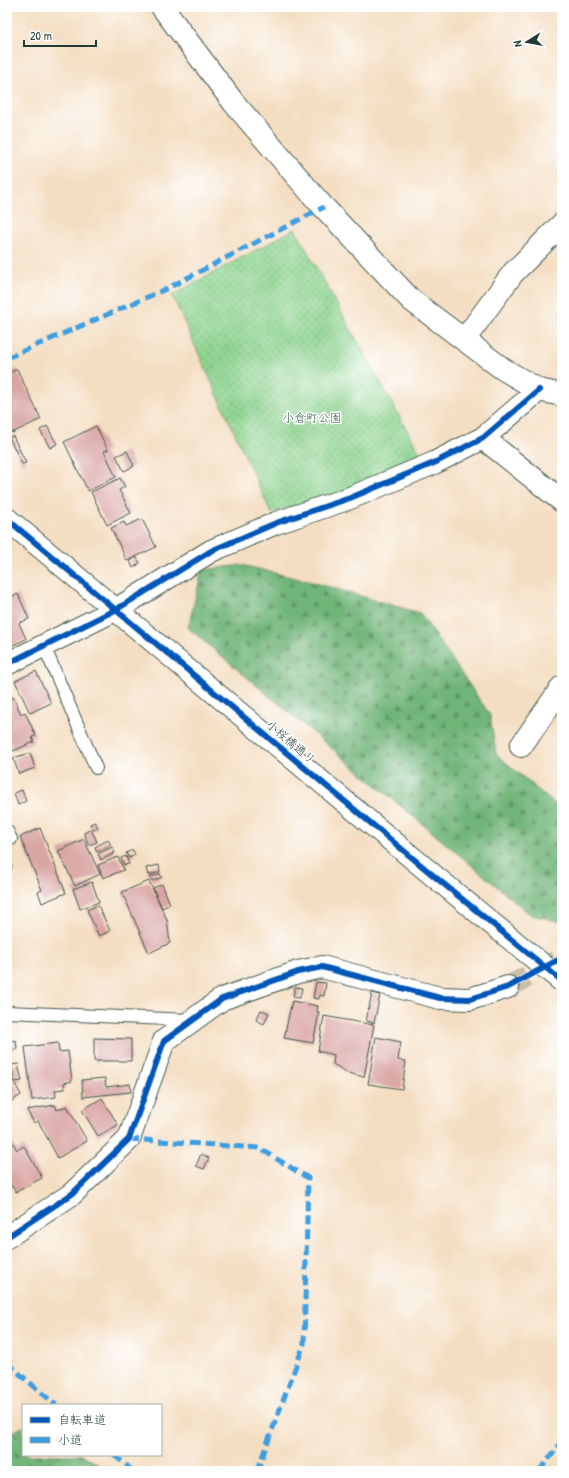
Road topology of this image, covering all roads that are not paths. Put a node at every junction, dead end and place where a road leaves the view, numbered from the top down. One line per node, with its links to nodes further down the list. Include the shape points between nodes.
1 (162, 7): 3 (street, via 234,103 324,207 411,300)
2 (562, 224): 3 (street, via 513,273)
3 (464, 340): 4 (street, via 503,369)
4 (539, 390): 5 (street); 6 (street)
5 (562, 395)
6 (483, 438): 7 (street); 9 (street, via 434,463 357,496 276,523 212,551)
7 (562, 501)
8 (7, 519): 9 (street, 小桜橋通り)
9 (117, 609): 10 (street); 15 (street, 小桜橋通り, bridge)
10 (44, 646): 11 (street); 14 (lane)
11 (7, 664)
12 (562, 686): 13 (street)
13 (522, 746)
14 (96, 768)
15 (562, 981)
16 (508, 987): 18 (street, via 470,999 440,998 322,967 298,972 222,999)
17 (7, 1012): 18 (lane)
18 (193, 1020): 19 (street, via 164,1041 129,1139 72,1194)
19 (7, 1237)

